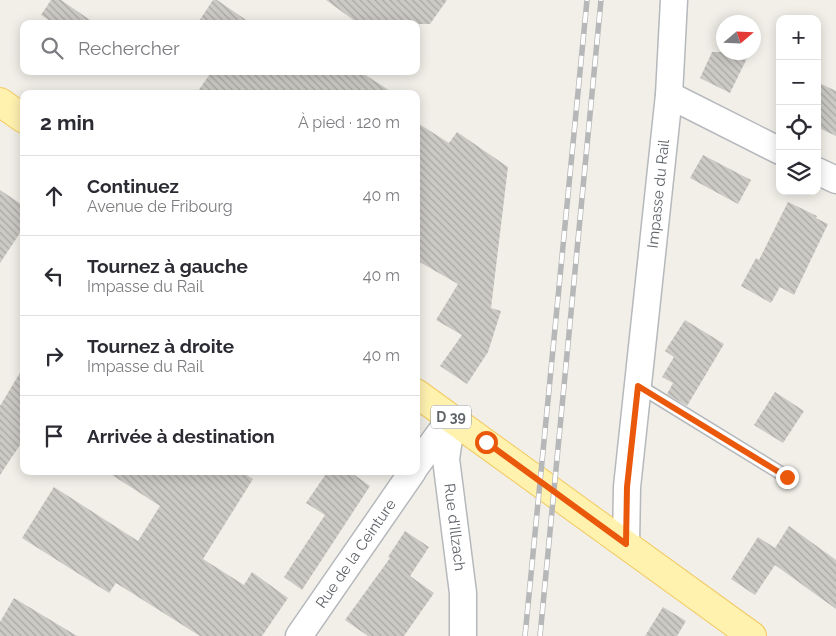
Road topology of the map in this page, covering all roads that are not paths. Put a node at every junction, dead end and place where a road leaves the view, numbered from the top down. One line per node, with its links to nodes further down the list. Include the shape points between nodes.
1 (674, 0): 2 (street, Impasse du Rail)
2 (669, 95): 5 (street); 8 (street, Impasse du Rail)
3 (0, 102): 4 (main road)
4 (20, 116)
5 (776, 150)
6 (821, 173): 7 (street)
7 (836, 180)
8 (638, 386): 13 (lane); 14 (street, Impasse du Rail, via 627,487)
9 (420, 396): 10 (main road, D 39)
10 (452, 418): 11 (street); 14 (main road, D 39); 16 (street, Rue d'Illzach, via 446,459 462,584)
11 (420, 461)
12 (410, 475): 15 (street, Rue de la Ceinture)
13 (787, 477)
14 (626, 544): 17 (main road, D 39)
15 (299, 636)
16 (463, 636)
17 (752, 636)

